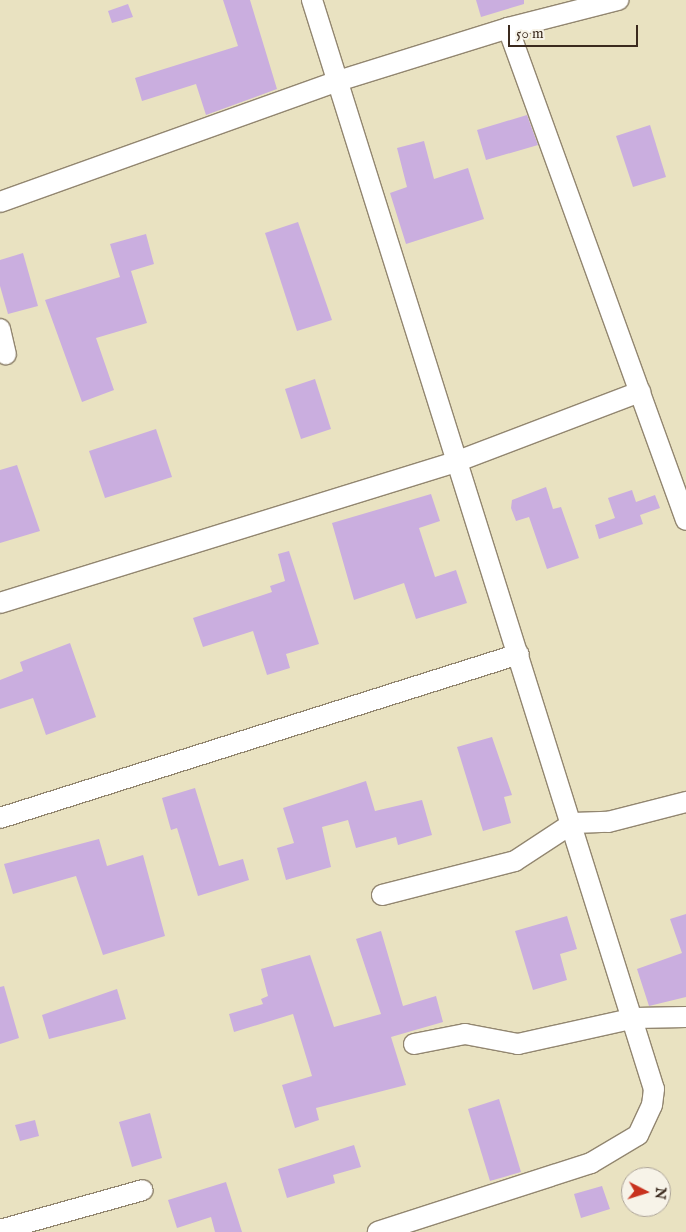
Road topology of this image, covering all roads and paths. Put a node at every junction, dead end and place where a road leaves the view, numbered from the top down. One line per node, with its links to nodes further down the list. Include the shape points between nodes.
1 (312, 0): 4 (street)
2 (618, 0): 3 (street)
3 (508, 28): 4 (street); 8 (street)
4 (338, 81): 5 (street); 9 (street)
5 (0, 202)
6 (0, 329): 7 (street)
7 (6, 354)
8 (640, 392): 9 (street); 10 (street)
9 (458, 461): 11 (street); 12 (street)
10 (686, 520)
11 (0, 603)
12 (519, 654): 14 (street); 15 (street)
13 (686, 802): 15 (street, via 608,822)
14 (0, 818)
15 (573, 823): 16 (street, via 515,862); 18 (street)
16 (382, 895)
17 (686, 1017): 18 (street)
18 (635, 1018): 19 (street, via 518,1044 465,1034); 22 (street, via 654,1089 652,1105 638,1135 591,1163)
19 (414, 1044)
20 (143, 1190): 21 (street)
21 (0, 1230)
22 (378, 1232)

